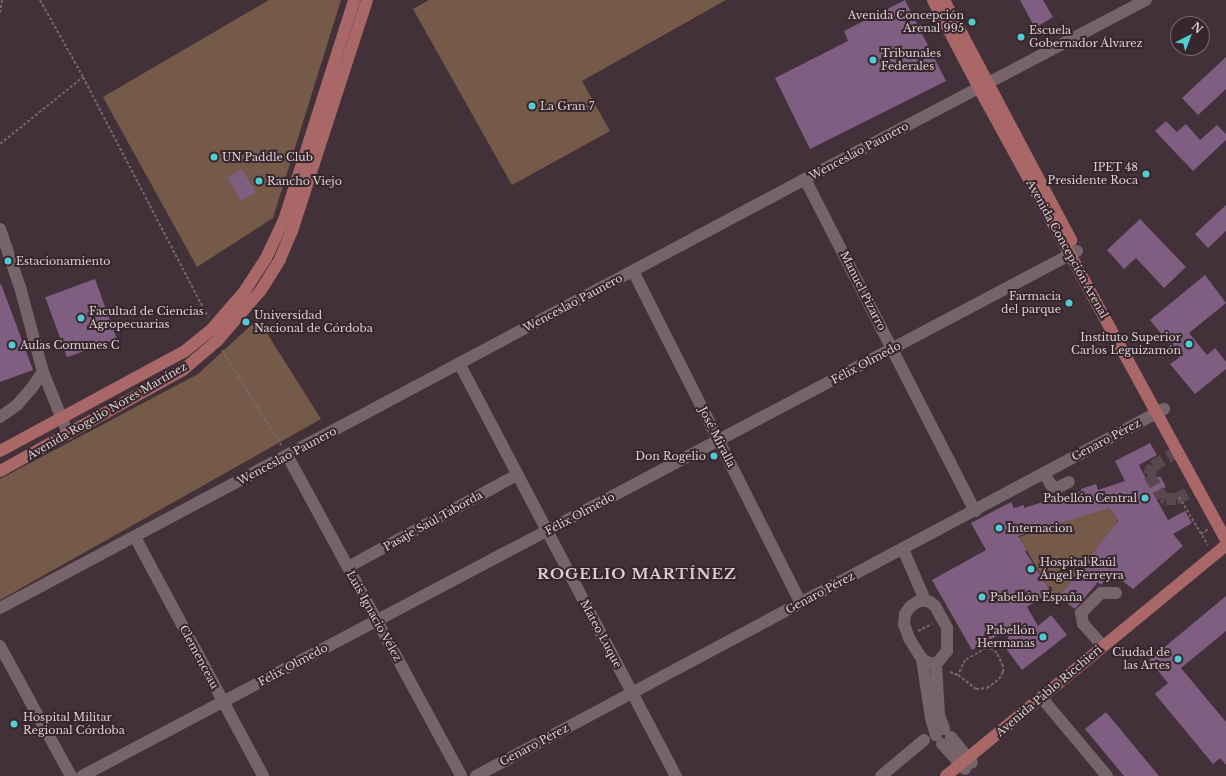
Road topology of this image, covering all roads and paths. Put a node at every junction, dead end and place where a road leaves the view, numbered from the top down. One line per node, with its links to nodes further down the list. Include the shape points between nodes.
1 (2, 0): 8 (path)
2 (40, 0): 9 (path)
3 (354, 0): 16 (main road, Avenida Rogelio Nores Martínez, via 277,237)
4 (367, 0): 16 (main road, Avenida Rogelio Nores Martínez, via 287,244 261,290)
5 (933, 0): 10 (main road, Avenida Concepción Arenal)
6 (944, 0): 10 (main road, Avenida Concepción Arenal)
7 (1146, 0): 10 (street, Wenceslao Paunero)
8 (0, 13)
9 (83, 78): 11 (path); 16 (path, via 207,315)
10 (984, 86): 12 (street, Wenceslao Paunero); 14 (main road, Avenida Concepción Arenal)
11 (0, 144)
12 (805, 179): 15 (street, Wenceslao Paunero); 17 (street, Manuel Pizarro)
13 (0, 229): 19 (street, via 20,287)
14 (1073, 252): 17 (street, Félix Olmedo); 20 (main road, Avenida Concepción Arenal)
15 (633, 271): 18 (street, Wenceslao Paunero); 24 (street, José Miralla)
16 (214, 335): 22 (main road, Avenida Rogelio Nores Martínez); 23 (main road, Avenida Rogelio Nores Martínez, via 183,370); 26 (path)
17 (892, 349): 24 (street, Félix Olmedo); 32 (street, Manuel Pizarro)
18 (459, 364): 26 (street, Wenceslao Paunero); 29 (street, Mateo Luque)
19 (43, 372): 21 (street, via 17,405); 22 (street)
20 (1161, 411): 28 (street, Genaro Pérez); 33 (main road, Avenida Concepción Arenal); 36 (main road, Avenida Concepción Arenal)
21 (0, 417)
22 (61, 419): 23 (street); 25 (main road, Avenida Rogelio Nores Martínez)
23 (68, 434): 27 (main road, Avenida Rogelio Nores Martínez)
24 (719, 440): 34 (street, Félix Olmedo); 44 (street, José Miralla)
25 (0, 451)
26 (287, 456): 35 (street, Wenceslao Paunero); 41 (street, Luis Ignacio Vélez)
27 (0, 471)
28 (1044, 473): 30 (street, via 1054,487); 32 (street, Genaro Pérez)
29 (518, 475): 34 (street, Mateo Luque); 41 (street, Pasaje Saúl Taborda)
30 (1069, 482)
31 (1179, 497): 39 (path)
32 (974, 511): 38 (street, Genaro Pérez)
33 (1226, 524)
34 (547, 531): 47 (street, Félix Olmedo); 55 (street, Mateo Luque)
35 (135, 537): 45 (street, Wenceslao Paunero); 56 (street, Clemenceau)
36 (1226, 540)
37 (1226, 545): 39 (main road, Avenida Pablo Ricchieri)
38 (903, 549): 43 (street); 44 (street, Genaro Pérez)
39 (1213, 555): 50 (main road, Avenida Pablo Ricchieri)
40 (1226, 555): 57 (main road, Avenida Pablo Ricchieri)
41 (348, 567): 47 (street, Luis Ignacio Vélez)
42 (1116, 593): 50 (street, via 1102,593 1081,613 1083,624)
43 (925, 600): 46 (street); 48 (street, via 917,602 905,614 904,624)
44 (801, 603): 55 (street, Genaro Pérez)
45 (0, 608)
46 (942, 616): 48 (path); 52 (street, via 948,640 945,654)
47 (377, 621): 56 (street, Félix Olmedo); 64 (street, Luis Ignacio Vélez)
48 (909, 638): 51 (street)
49 (0, 646): 61 (street)
50 (1103, 646): 60 (main road, Avenida Pablo Ricchieri)
51 (922, 659): 52 (street); 58 (street, via 931,718)
52 (936, 664): 58 (street)
53 (950, 672): 54 (path)
54 (958, 675): 54 (path, via 965,660 986,648 997,653 1003,666 999,679 987,688 976,689)
55 (632, 693): 65 (street, Genaro Pérez); 66 (street, Mateo Luque)
56 (223, 702): 62 (street, Félix Olmedo); 63 (street, Clemenceau)
57 (1046, 703): 60 (main road, Avenida Pablo Ricchieri); 69 (street)
58 (943, 736): 60 (street)
59 (924, 740): 67 (street)
60 (964, 766): 68 (main road, Avenida Pablo Ricchieri)
61 (71, 776)
62 (82, 776)
63 (263, 776)
64 (461, 776)
65 (476, 776)
66 (676, 776)
67 (881, 776)
68 (946, 776)
69 (1106, 776)

